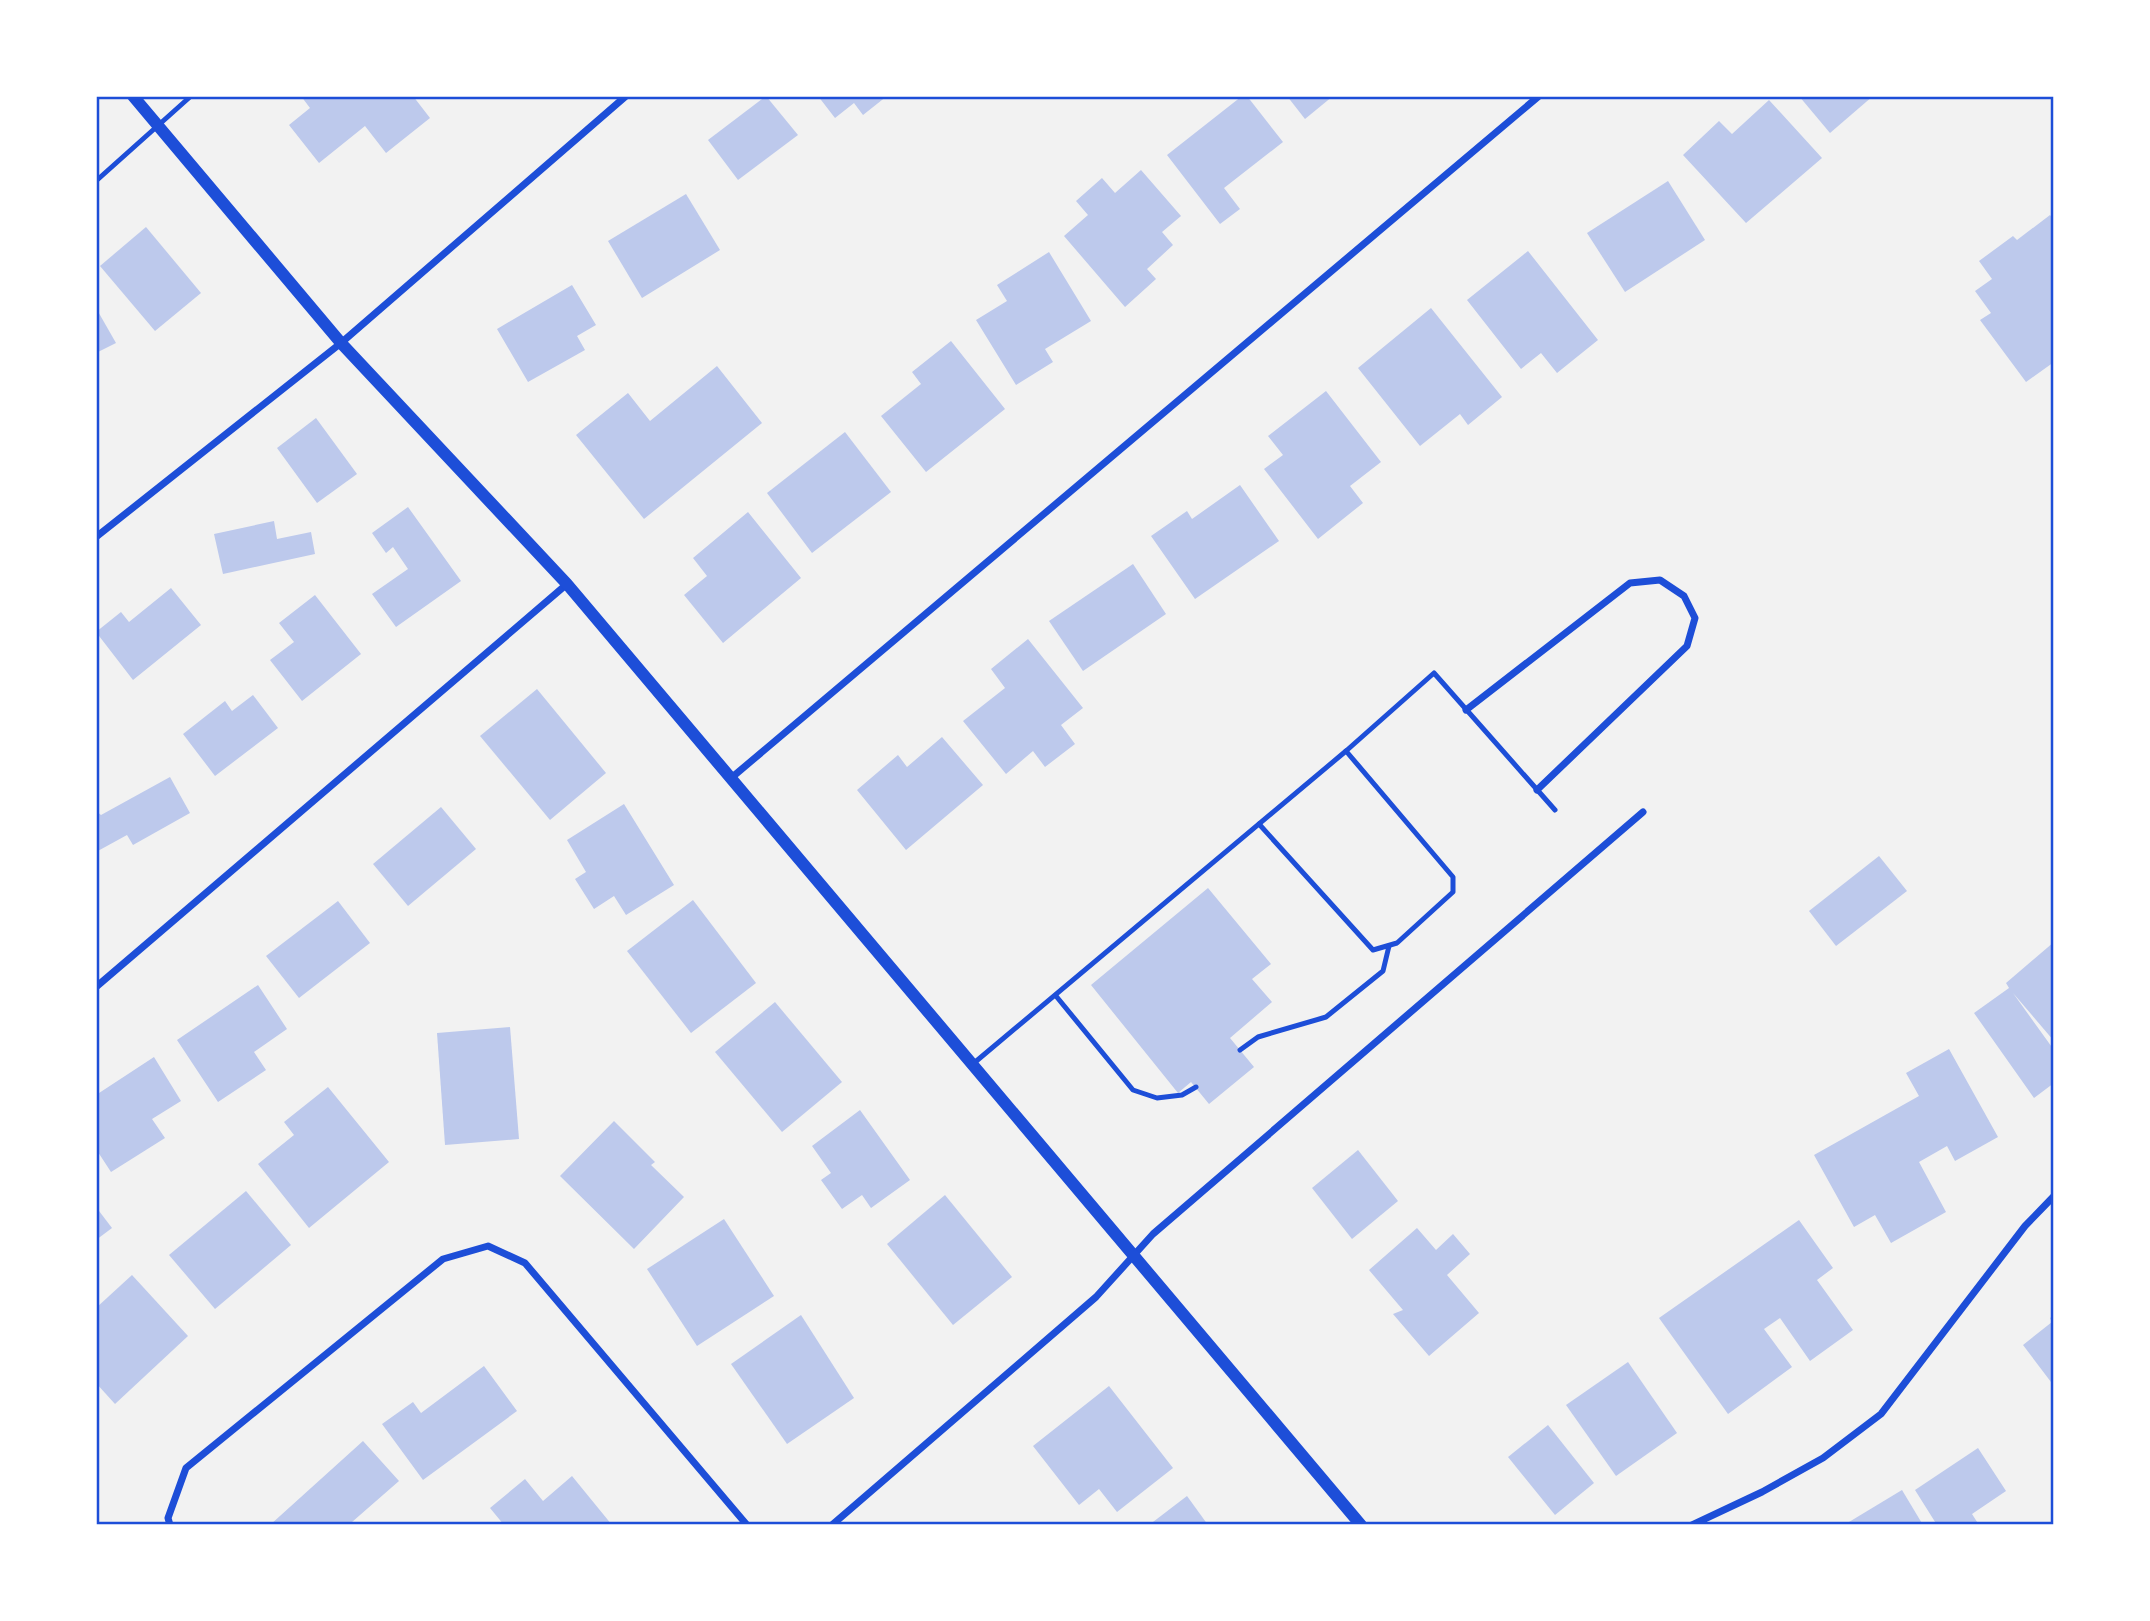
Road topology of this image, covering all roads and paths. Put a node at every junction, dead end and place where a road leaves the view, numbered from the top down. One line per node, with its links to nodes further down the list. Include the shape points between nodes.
1 (133, 96): 5 (street)
2 (191, 96): 5 (lane)
3 (626, 96): 7 (street)
4 (1539, 96): 12 (street)
5 (159, 127): 6 (lane); 7 (street)
6 (96, 181)
7 (341, 343): 8 (street); 9 (street)
8 (96, 537)
9 (567, 584): 12 (street); 18 (street)
10 (1466, 710): 11 (lane, via 1434,673); 13 (lane); 13 (street, via 1630,583 1660,580 1684,596 1695,618 1687,646)
11 (1346, 751): 16 (lane); 17 (lane, via 1453,877 1453,892)
12 (730, 779): 21 (street)
13 (1537, 790): 14 (lane)
14 (1555, 810)
15 (1643, 812): 24 (street, via 1153,1234)
16 (1259, 824): 17 (lane, via 1373,950); 19 (lane)
17 (1390, 946): 20 (lane, via 1383,971 1326,1017 1258,1037)
18 (96, 987)
19 (1056, 996): 21 (lane); 22 (lane, via 1133,1090 1157,1098 1182,1095)
20 (1240, 1050)
21 (971, 1066): 24 (street)
22 (1196, 1087)
23 (2054, 1196): 29 (street, via 2025,1226 1881,1414 1823,1458)
24 (1134, 1258): 27 (street, via 1096,1297); 28 (street)
25 (170, 1525): 26 (street, via 168,1518 186,1468 443,1259 488,1246 525,1263)
26 (747, 1525)
27 (832, 1525)
28 (1361, 1525)
29 (1692, 1525)

